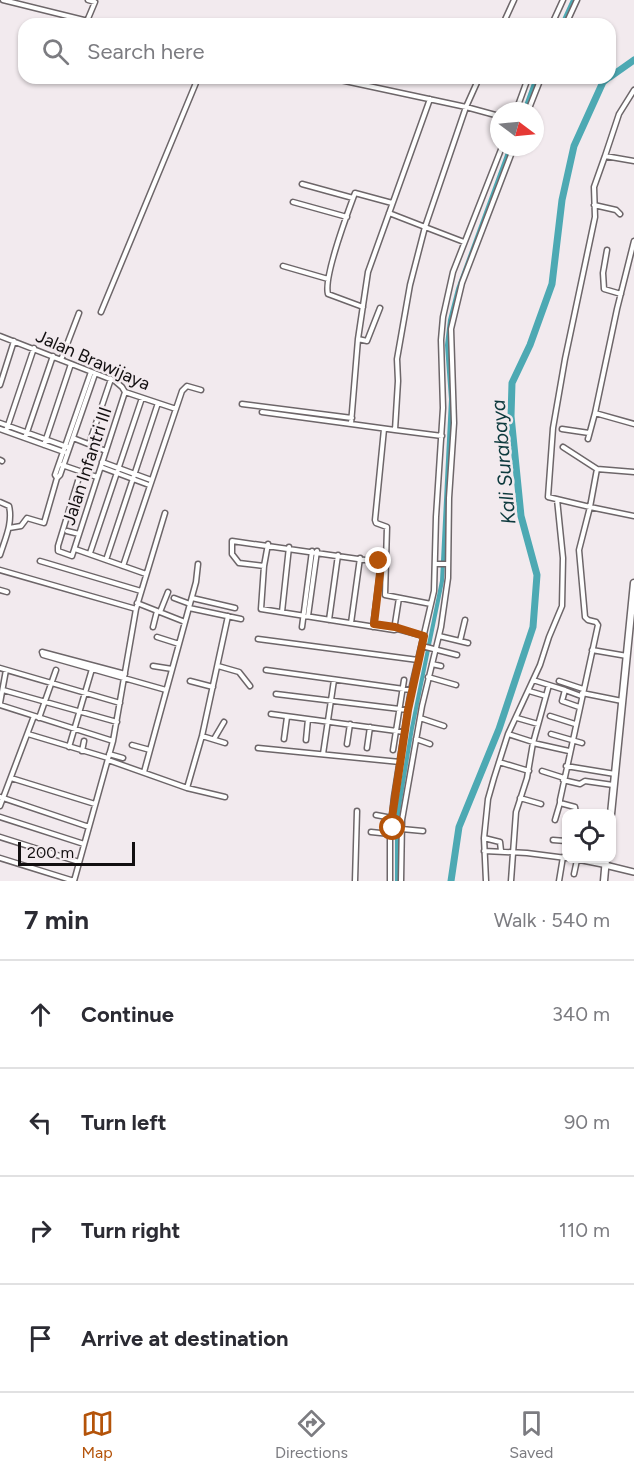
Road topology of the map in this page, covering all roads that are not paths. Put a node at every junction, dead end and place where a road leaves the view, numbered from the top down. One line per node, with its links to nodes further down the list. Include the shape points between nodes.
1 (3, 0): 7 (street)
2 (88, 0): 6 (street)
3 (514, 0): 9 (street)
4 (563, 0): 10 (street)
5 (576, 0): 11 (street)
6 (96, 1): 8 (street)
7 (75, 18)
8 (88, 18)
9 (506, 18)
10 (555, 18)
11 (568, 18)
12 (196, 84): 46 (street)
13 (359, 84): 18 (street)
14 (476, 84): 21 (street)
15 (526, 84): 19 (street)
16 (539, 84): 20 (street)
17 (634, 90): 25 (street, via 616,122)
18 (430, 99): 21 (street); 30 (street)
19 (519, 102)
20 (532, 102)
21 (466, 107): 22 (street); 35 (street)
22 (490, 114)
23 (498, 156): 37 (street)
24 (511, 156): 44 (street)
25 (605, 156): 26 (street); 31 (street, via 594,187)
26 (634, 161)
27 (302, 184): 28 (street)
28 (353, 198): 30 (street, via 357,192); 34 (street)
29 (293, 202): 34 (street)
30 (391, 203): 32 (street)
31 (594, 205): 33 (street); 98 (street, via 595,217 553,428 548,497)
32 (389, 213): 35 (street); 43 (street, via 368,272)
33 (620, 214)
34 (347, 218): 40 (street)
35 (425, 227): 37 (street); 78 (street, via 397,359)
36 (634, 241): 41 (street)
37 (464, 242): 42 (street)
38 (607, 250): 41 (street, via 604,289)
39 (283, 266): 40 (street)
40 (328, 279): 43 (street, via 329,295)
41 (621, 294): 67 (street)
42 (446, 305): 44 (street); 48 (street)
43 (362, 306): 51 (street)
44 (455, 307): 49 (street)
45 (380, 308): 51 (street, via 367,342)
46 (101, 312)
47 (79, 314): 55 (street)
48 (445, 317): 49 (street); 70 (street, via 441,340)
49 (453, 319): 71 (street)
50 (0, 336): 52 (street, Jalan Brawijaya)
51 (358, 339): 68 (street)
52 (14, 341): 53 (street, Jalan Brawijaya); 59 (street)
53 (34, 348): 54 (street, Jalan Brawijaya); 74 (street)
54 (53, 356): 55 (street, Jalan Brawijaya); 79 (street)
55 (61, 360): 56 (street, Jalan Brawijaya)
56 (71, 364): 57 (street, Jalan Brawijaya); 82 (street)
57 (93, 373): 58 (street, Jalan Brawijaya); 81 (street); 85 (street)
58 (111, 379): 61 (street, Jalan Brawijaya); 83 (street)
59 (0, 384)
60 (201, 390): 65 (street, via 186,386)
61 (125, 392): 62 (street, Jalan Brawijaya); 86 (street, Jalan Infantri III)
62 (142, 398): 63 (street, Jalan Brawijaya); 90 (street)
63 (158, 403): 65 (street, Jalan Brawijaya); 93 (street)
64 (242, 404): 68 (street)
65 (176, 409): 95 (street)
66 (262, 412): 72 (street)
67 (595, 413): 73 (street); 77 (street, via 588,436)
68 (352, 418): 72 (street)
69 (0, 423): 74 (street)
70 (445, 423): 71 (street); 80 (street)
71 (453, 423): 97 (street)
72 (351, 424): 76 (street)
73 (634, 424)
74 (7, 428): 75 (street); 79 (street)
75 (0, 429)
76 (384, 429): 78 (street); 130 (street, via 375,521 387,527 385,595)
77 (562, 429)
78 (395, 430): 80 (street)
79 (26, 435): 82 (street)
80 (442, 436): 96 (street)
81 (73, 438): 83 (street); 85 (street)
82 (45, 442): 85 (street)
83 (89, 444): 86 (street)
84 (562, 447): 89 (street)
85 (66, 450): 87 (street)
86 (106, 451): 88 (street, Jalan Infantri III)
87 (61, 465): 91 (street); 103 (street, via 44,523 27,518 21,526)
88 (102, 465): 90 (street); 94 (street, Jalan Infantri III)
89 (597, 468): 92 (street); 100 (street)
90 (117, 470): 93 (street); 110 (street)
91 (81, 471): 94 (street); 108 (street, via 57,550 72,556)
92 (634, 472)
93 (134, 476): 95 (street); 114 (street)
94 (98, 477): 105 (street, Jalan Infantri III)
95 (150, 482): 119 (street)
96 (439, 497): 97 (street); 117 (street)
97 (448, 498): 118 (street)
98 (557, 500): 100 (street); 179 (street, via 563,558 562,606)
99 (0, 502): 103 (street, via 9,506)
100 (590, 507): 102 (street); 160 (street, via 579,550 585,617 598,626)
101 (165, 513): 122 (street)
102 (634, 516)
103 (9, 528): 111 (street)
104 (67, 531): 105 (street)
105 (79, 534): 108 (street, Jalan Infantri III)
106 (268, 544): 107 (street); 120 (street); 120 (street, via 231,542 232,554 239,563)
107 (289, 547): 109 (street); 138 (street)
108 (75, 549): 110 (street)
109 (314, 551): 112 (street); 141 (street)
110 (90, 554): 114 (street)
111 (0, 555)
112 (338, 555): 113 (street); 143 (street)
113 (360, 558): 146 (street); 147 (street, via 380,563)
114 (106, 560): 119 (street)
115 (40, 561): 125 (street)
116 (198, 564): 129 (street)
117 (437, 564): 118 (street); 132 (street)
118 (447, 564): 152 (street)
119 (123, 566): 122 (street)
120 (264, 566): 138 (street, via 261,608)
121 (0, 570): 136 (street)
122 (146, 574): 125 (street)
123 (634, 583): 162 (main road)
124 (0, 590): 126 (street)
125 (141, 591): 131 (street)
126 (7, 592)
127 (168, 592): 137 (street)
128 (174, 597): 133 (street)
129 (192, 598): 133 (street); 134 (street)
130 (399, 598): 132 (street); 150 (street)
131 (137, 603): 136 (street); 137 (street)
132 (431, 604): 151 (street)
133 (190, 606): 139 (street); 145 (street)
134 (224, 606): 135 (street); 139 (street)
135 (235, 608)
136 (136, 609): 175 (street)
137 (159, 612): 145 (street); 148 (street)
138 (282, 612): 141 (street)
139 (222, 615): 140 (street)
140 (228, 616): 142 (street); 167 (street)
141 (306, 616): 143 (street); 149 (street)
142 (241, 619)
143 (329, 620): 146 (street)
144 (465, 620): 155 (street)
145 (185, 622): 157 (street)
146 (351, 623): 147 (street)
147 (373, 625): 150 (street)
148 (153, 627)
149 (302, 627)
150 (396, 629): 151 (street)
151 (424, 636): 158 (street)
152 (439, 636): 155 (street); 159 (street)
153 (158, 637): 157 (street)
154 (258, 639): 163 (street)
155 (460, 641): 156 (street)
156 (468, 643)
157 (179, 644): 171 (street)
158 (423, 647): 159 (street); 163 (street)
159 (435, 649): 161 (street); 165 (street)
160 (592, 650): 162 (street); 194 (street)
161 (457, 655)
162 (627, 656): 198 (main road)
163 (418, 660): 190 (street)
164 (82, 664): 164 (street, via 42,655 42,652); 170 (street); 175 (street)
165 (432, 664): 168 (street); 176 (street)
166 (153, 666): 171 (street)
167 (218, 666): 185 (street, via 239,672); 186 (street)
168 (441, 666)
169 (0, 668): 172 (street)
170 (92, 669): 175 (street); 193 (street)
171 (172, 669): 189 (street)
172 (6, 670): 182 (street); 188 (street)
173 (56, 670): 182 (street)
174 (266, 670): 177 (street)
175 (125, 676): 189 (street); 201 (street)
176 (428, 676): 183 (street); 211 (street)
177 (334, 680): 187 (street); 197 (street)
178 (404, 680): 187 (street)
179 (533, 680): 184 (street); 192 (street)
180 (190, 681): 186 (street)
181 (560, 681): 194 (street)
182 (53, 683): 193 (street); 200 (street)
183 (456, 685)
184 (549, 685): 191 (street); 196 (street)
185 (250, 686)
186 (213, 687): 228 (street)
187 (403, 689): 190 (street); 203 (street)
188 (3, 690): 199 (street); 200 (street)
189 (166, 690): 245 (street)
190 (411, 690): 204 (street)
191 (565, 690): 194 (street); 202 (street, via 562,702)
192 (529, 691): 196 (street); 212 (street)
193 (86, 693): 201 (street); 205 (street)
194 (582, 693): 198 (street); 202 (street)
195 (276, 694): 197 (street)
196 (546, 696): 218 (street)
197 (331, 701): 203 (street); 216 (street)
198 (623, 701): 258 (main road)
199 (0, 702): 207 (street)
200 (46, 702): 205 (street); 210 (street)
201 (120, 703): 214 (street)
202 (579, 707): 219 (street)
203 (400, 709): 204 (street); 223 (street)
204 (408, 710): 224 (street)
205 (80, 711): 214 (street); 222 (street)
206 (271, 714): 209 (street)
207 (34, 716): 210 (street); 225 (street)
208 (550, 716): 219 (street)
209 (287, 717): 213 (street); 229 (street)
210 (39, 718): 222 (street)
211 (420, 718): 220 (street); 230 (street)
212 (517, 718): 218 (street); 226 (street)
213 (308, 719): 216 (street); 232 (street)
214 (117, 722): 234 (street)
215 (224, 722): 231 (street)
216 (328, 722): 217 (street); 249 (street)
217 (350, 724): 221 (street); 239 (street)
218 (538, 724): 236 (street)
219 (575, 724): 235 (street)
220 (444, 726)
221 (370, 728): 223 (street); 244 (street)
222 (75, 729): 234 (street); 242 (street)
223 (396, 731): 224 (street); 246 (street)
224 (404, 732): 252 (street)
225 (28, 734): 242 (street); 259 (street)
226 (508, 734): 236 (street); 253 (street)
227 (551, 734): 235 (street)
228 (202, 736): 231 (street); 262 (street)
229 (284, 739)
230 (416, 739): 240 (street); 279 (street)
231 (214, 740): 237 (street)
232 (306, 740)
233 (84, 741): 247 (street)
234 (112, 741): 250 (street)
235 (571, 741): 238 (street); 248 (street)
236 (533, 742): 248 (street); 255 (street)
237 (225, 743)
238 (582, 743)
239 (347, 744)
240 (430, 744)
241 (132, 745): 245 (street)
242 (69, 747): 247 (street)
243 (258, 748): 249 (street)
244 (367, 748)
245 (150, 750): 257 (street)
246 (393, 750)
247 (82, 751): 250 (street)
248 (569, 751): 254 (street)
249 (323, 754): 252 (street)
250 (108, 757): 251 (street); 257 (street); 267 (street)
251 (123, 758)
252 (400, 762): 275 (street)
253 (499, 762): 255 (street); 284 (street, via 488,799)
254 (566, 766): 258 (street); 260 (street)
255 (529, 771): 265 (street)
256 (542, 771): 260 (street)
257 (144, 772): 262 (street)
258 (615, 774): 261 (main road)
259 (11, 777): 263 (street); 267 (street)
260 (564, 779): 261 (street); 266 (street)
261 (614, 785): 271 (main road)
262 (187, 788): 264 (street)
263 (2, 797): 269 (street); 277 (street)
264 (225, 797)
265 (520, 798): 268 (street); 290 (street)
266 (560, 803): 270 (street); 276 (street)
267 (95, 804): 277 (street)
268 (540, 804)
269 (0, 806)
270 (575, 809)
271 (611, 809)
272 (357, 811): 301 (street)
273 (376, 815): 275 (street)
274 (0, 817): 287 (street)
275 (392, 818): 278 (street)
276 (555, 820)
277 (89, 827): 287 (street)
278 (392, 828): 279 (street); 282 (street)
279 (401, 829): 280 (street); 303 (street)
280 (423, 831)
281 (371, 832): 282 (street)
282 (390, 834): 302 (street)
283 (0, 837): 293 (street)
284 (484, 838): 288 (street); 289 (street, via 500,842)
285 (553, 840): 286 (street)
286 (562, 841)
287 (84, 844): 293 (street)
288 (484, 851): 289 (street); 304 (street)
289 (501, 851): 290 (street)
290 (512, 852): 291 (street); 305 (street)
291 (562, 857)
292 (0, 858): 300 (street)
293 (79, 862): 300 (street)
294 (565, 863): 306 (street)
295 (577, 863): 299 (street)
296 (606, 863): 307 (main road)
297 (609, 863): 298 (main road)
298 (634, 872)
299 (573, 874)
300 (74, 881)
301 (355, 881)
302 (390, 881)
303 (401, 881)
304 (486, 881)
305 (511, 881)
306 (559, 881)
307 (604, 881)

